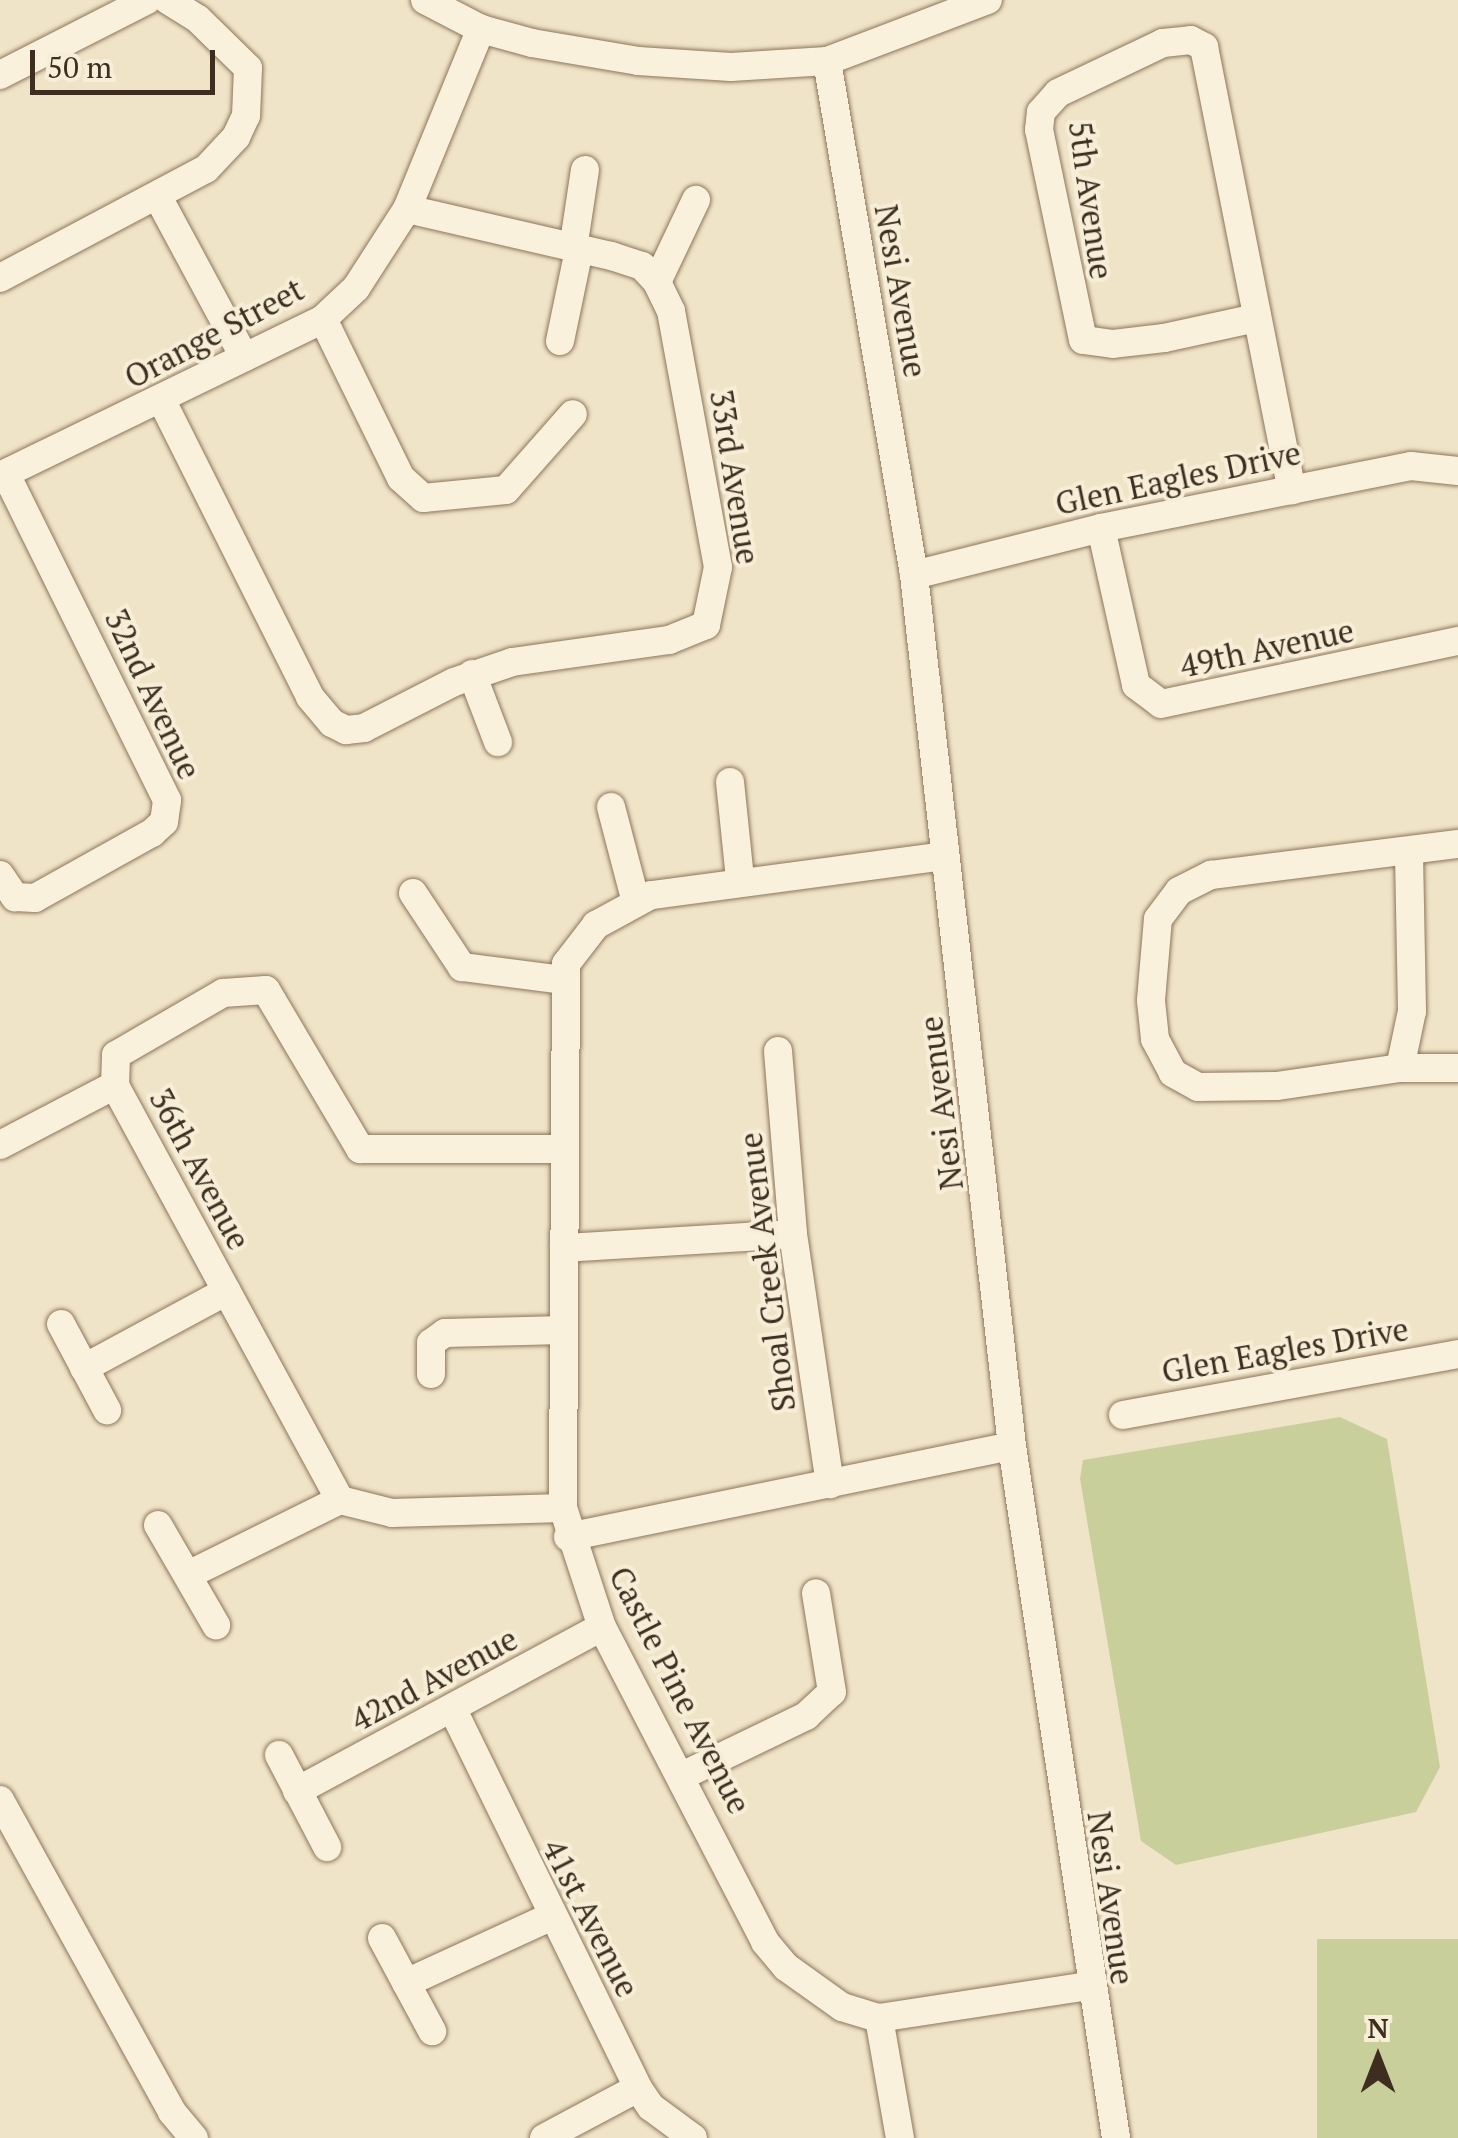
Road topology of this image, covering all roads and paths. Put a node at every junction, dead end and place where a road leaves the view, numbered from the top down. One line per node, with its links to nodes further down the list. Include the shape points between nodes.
1 (147, 0): 7 (street)
2 (167, 0): 9 (street, via 198,19 248,68 251,80 236,137 206,169)
3 (425, 0): 5 (street)
4 (988, 0): 6 (street)
5 (481, 28): 6 (street, via 638,62); 11 (street, Orange Street)
6 (827, 62): 25 (street, Nesi Avenue)
7 (0, 75)
8 (585, 170): 12 (street)
9 (158, 197): 13 (street); 18 (street)
10 (696, 200): 14 (street)
11 (407, 209): 12 (street); 16 (street, Orange Street, via 356,288)
12 (576, 249): 14 (street, via 642,266); 17 (street)
13 (0, 278)
14 (657, 282): 27 (street, 33rd Avenue, via 670,310 718,567 706,625 669,640)
15 (1256, 318): 15 (street, 5th Avenue, via 1204,47 1191,40 1163,43 1058,94 1041,112 1038,130 1083,340 1164,338); 23 (street, 5th Avenue)
16 (323, 319): 18 (street, Orange Street); 20 (street, via 402,478 423,498 506,490)
17 (560, 341)
18 (244, 358): 19 (street, Orange Street)
19 (162, 401): 22 (street, Orange Street); 27 (street, 33rd Avenue, via 310,697 332,724 364,728)
20 (573, 414)
21 (1458, 471): 23 (street, Glen Eagles Drive, via 1410,466)
22 (4, 476): 34 (street, 32nd Avenue, via 167,800 164,822 152,833 35,898 15,896)
23 (1292, 490): 24 (street, Glen Eagles Drive)
24 (1101, 528): 25 (street, Glen Eagles Drive); 26 (street, 49th Avenue, via 1136,685 1161,704)
25 (914, 575): 33 (street, Nesi Avenue)
26 (1458, 642)
27 (472, 674): 28 (street)
28 (498, 742)
29 (730, 782): 35 (street)
30 (611, 806): 37 (street)
31 (1458, 844): 32 (street)
32 (1409, 854): 40 (street, via 1412,1011); 40 (street, via 1212,875 1179,891 1158,919 1151,1000 1155,1039 1173,1073 1198,1086 1276,1086)
33 (945, 856): 35 (street, Castle Pine Avenue); 55 (street, Nesi Avenue)
34 (0, 875)
35 (740, 878): 37 (street, Castle Pine Avenue)
36 (414, 892): 38 (street, via 462,966)
37 (636, 902): 38 (street, Castle Pine Avenue, via 580,941)
38 (564, 980): 44 (street, Castle Pine Avenue)
39 (778, 1051): 45 (street, Shoal Creek Avenue)
40 (1400, 1068): 41 (street)
41 (1458, 1068)
42 (115, 1086): 43 (street); 44 (street, 36th Avenue, via 116,1055 133,1040 223,993 250,987 276,998 360,1149); 47 (street, 36th Avenue)
43 (0, 1144)
44 (564, 1149): 46 (street, Castle Pine Avenue)
45 (793, 1234): 46 (street); 56 (street, Shoal Creek Avenue)
46 (564, 1248): 49 (street, Castle Pine Avenue)
47 (227, 1291): 51 (street); 57 (street, 36th Avenue)
48 (62, 1324): 51 (street)
49 (564, 1330): 52 (street, via 445,1332 431,1343); 58 (street, Castle Pine Avenue)
50 (1458, 1354): 54 (street, Glen Eagles Drive)
51 (84, 1368): 53 (street)
52 (431, 1374)
53 (107, 1410)
54 (1124, 1415)
55 (1012, 1446): 56 (street); 74 (street, Nesi Avenue)
56 (830, 1484): 60 (street)
57 (340, 1500): 58 (street, via 392,1513); 61 (street)
58 (563, 1508): 60 (street, Castle Pine Avenue)
59 (158, 1526): 61 (street)
60 (568, 1537): 64 (street, Castle Pine Avenue)
61 (188, 1575): 63 (street)
62 (816, 1593): 67 (street, via 832,1692 806,1716)
63 (216, 1625)
64 (602, 1627): 65 (street, 42nd Avenue); 67 (street, Castle Pine Avenue)
65 (452, 1710): 68 (street, 42nd Avenue); 71 (street, 41st Avenue)
66 (279, 1755): 68 (street)
67 (684, 1775): 75 (street, Castle Pine Avenue, via 765,1942 815,1992)
68 (298, 1791): 70 (street)
69 (0, 1800): 78 (street, via 172,2112)
70 (327, 1847)
71 (550, 1917): 73 (street); 77 (street, 41st Avenue)
72 (382, 1938): 73 (street)
73 (406, 1983): 76 (street)
74 (1088, 1986): 75 (street); 82 (street, Nesi Avenue)
75 (879, 2018): 81 (street)
76 (432, 2031)
77 (638, 2088): 79 (street); 80 (street, 41st Avenue, via 651,2107)
78 (194, 2138)
79 (544, 2138)
80 (693, 2138)
81 (900, 2138)
82 (1116, 2138)

